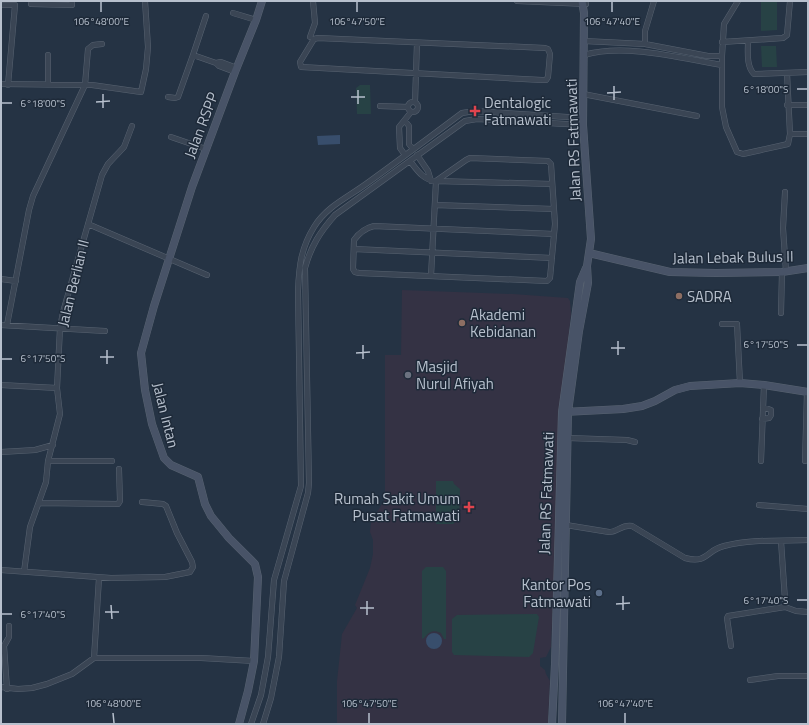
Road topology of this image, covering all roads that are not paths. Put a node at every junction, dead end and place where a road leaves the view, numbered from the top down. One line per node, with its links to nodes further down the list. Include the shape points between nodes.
1 (72, 1): 10 (street, via 72,5)
2 (145, 1): 36 (street, via 148,47 141,92)
3 (262, 1): 14 (street, Jalan RSPP)
4 (313, 1): 15 (street, via 315,23)
5 (517, 1): 9 (street)
6 (654, 1): 21 (street, via 645,31)
7 (738, 1): 18 (street, via 724,24)
8 (790, 1): 16 (street, via 787,35 783,38)
9 (584, 2): 17 (street, Jalan RS Fatmawati)
10 (31, 4)
11 (1, 5): 34 (street, via 15,6)
12 (233, 13): 14 (street)
13 (206, 16): 23 (street)
14 (256, 20): 29 (street, Jalan RSPP)
15 (310, 37)
16 (748, 40): 18 (street); 31 (street, via 749,63 754,74)
17 (584, 41): 21 (street); 24 (street, Jalan RS Fatmawati)
18 (722, 42): 26 (street)
19 (417, 43): 32 (street); 32 (street, via 318,38 314,39 300,62 300,67 303,68); 32 (street, via 545,48 550,54 546,80)
20 (102, 44): 36 (street, via 93,45 88,49)
21 (645, 44): 25 (street)
22 (48, 55): 35 (street)
23 (192, 55): 29 (street); 38 (street, via 178,97)
24 (584, 55): 27 (street, via 592,52 630,50); 37 (street, Jalan RS Fatmawati)
25 (708, 56): 26 (street); 27 (street)
26 (722, 56): 28 (street)
27 (708, 63): 28 (street)
28 (722, 65): 48 (street, via 722,108 726,127 737,152 743,154 786,145)
29 (236, 70): 51 (street, Jalan RSPP)
30 (808, 72): 31 (street)
31 (787, 73): 40 (street)
32 (416, 74): 39 (street)
33 (1, 84): 34 (street)
34 (8, 84): 35 (street)
35 (48, 84): 36 (street)
36 (85, 85): 74 (street, via 33,196)
37 (583, 94): 44 (street); 46 (street, Jalan RS Fatmawati)
38 (168, 97)
39 (416, 102): 43 (street, via 410,103); 43 (street, via 418,109 414,112)
40 (788, 105): 41 (street); 48 (street)
41 (808, 105)
42 (380, 106): 43 (street)
43 (410, 110): 45 (street)
44 (697, 116)
45 (405, 121): 52 (street, via 409,126 409,144); 53 (street, via 399,127 400,148)
46 (583, 122): 52 (street, via 474,111 462,113); 54 (street, via 477,119 465,121); 66 (street, Jalan RS Fatmawati, via 591,229)
47 (132, 126): 61 (street, Jalan Berlian II, via 124,147 108,164 102,175)
48 (790, 134): 49 (street)
49 (808, 134)
50 (171, 137): 51 (street)
51 (206, 149): 68 (street, Jalan RSPP)
52 (413, 149): 53 (street)
53 (405, 155): 75 (street, via 328,210 314,226 300,258)
54 (418, 155): 55 (street); 56 (street)
55 (410, 161): 56 (street, via 421,176); 76 (street, via 335,215 322,231 305,268)
56 (434, 181): 57 (street); 57 (street, via 470,158 548,161 551,164); 59 (street)
57 (552, 184): 60 (street)
58 (785, 192): 70 (street)
59 (435, 205): 60 (street); 62 (street)
60 (554, 209): 63 (street)
61 (88, 224): 68 (street); 81 (street, Jalan Berlian II)
62 (434, 228): 63 (street); 64 (street, via 369,227 354,240); 65 (street)
63 (554, 234): 67 (street)
64 (354, 249): 65 (street); 72 (street, via 355,272)
65 (432, 252): 67 (street); 72 (street)
66 (589, 253): 70 (street, Jalan Lebak Bulus II, via 670,272); 89 (street, Jalan RS Fatmawati, via 588,283 579,311)
67 (552, 258): 72 (street, via 550,278 547,281)
68 (170, 259): 71 (street); 119 (street, Jalan Intan, via 141,353 152,424 164,458 171,465 198,477 204,504 210,516 255,564 258,577)
69 (808, 268): 70 (street, Jalan Lebak Bulus II)
70 (784, 271): 77 (street)
71 (207, 275)
72 (431, 276)
73 (1, 279): 74 (street)
74 (16, 281): 80 (street)
75 (298, 291): 76 (street); 107 (street, via 301,486)
76 (306, 291): 108 (street, via 309,483)
77 (781, 313)
78 (722, 324): 83 (street, via 737,324)
79 (1, 325): 80 (street)
80 (7, 325): 81 (street)
81 (60, 328): 82 (street); 86 (street, Jalan Berlian II)
82 (105, 331)
83 (740, 383): 85 (street); 89 (street, via 690,386 675,390 642,406)
84 (1, 385): 86 (street)
85 (764, 385): 87 (street); 88 (street)
86 (57, 388): 93 (street, Jalan Berlian II, via 60,414)
87 (807, 392): 98 (street)
88 (763, 407): 90 (street); 90 (street, via 771,410 771,415)
89 (565, 412): 91 (street, Jalan RS Fatmawati); 112 (street, Jalan RS Fatmawati)
90 (762, 419): 95 (street)
91 (568, 438): 92 (street); 104 (street, Jalan RS Fatmawati)
92 (635, 442)
93 (53, 445): 94 (street, via 36,450); 96 (street, Jalan Berlian II)
94 (1, 452)
95 (761, 460)
96 (48, 461): 97 (street); 101 (street, Jalan Berlian II, via 46,482)
97 (112, 461)
98 (805, 461)
99 (119, 469): 101 (street, via 118,504)
100 (142, 502): 111 (street, via 166,506 192,562 191,570 188,573 165,577)
101 (39, 503): 110 (street, Jalan Berlian II, via 30,527)
102 (759, 505): 103 (street)
103 (808, 509)
104 (566, 525): 106 (street, via 609,532 624,526 632,526 685,558 694,560 700,560 721,547 737,543); 113 (street, Jalan RS Fatmawati)
105 (808, 540): 106 (street)
106 (780, 541): 114 (street)
107 (277, 566): 108 (street); 125 (street, via 268,657 261,695)
108 (287, 568): 126 (street, via 278,657 271,698)
109 (1, 570): 110 (street)
110 (24, 572): 111 (street)
111 (99, 578): 118 (street)
112 (556, 599): 113 (street); 127 (street, Jalan RS Fatmawati)
113 (564, 599): 128 (street, Jalan RS Fatmawati)
114 (785, 600)
115 (808, 612): 117 (street, via 796,611 785,606 727,617)
116 (9, 626): 123 (street, via 9,638 4,646)
117 (731, 646)
118 (94, 658): 119 (street, via 201,658); 123 (street, via 72,674 54,682 32,688)
119 (254, 661): 124 (street, Jalan Intan)
120 (808, 676): 121 (street, via 778,676)
121 (750, 680)
122 (1, 687): 123 (street)
123 (7, 689)
124 (239, 724)
125 (251, 724)
126 (263, 724)
127 (552, 724)
128 (562, 724)

